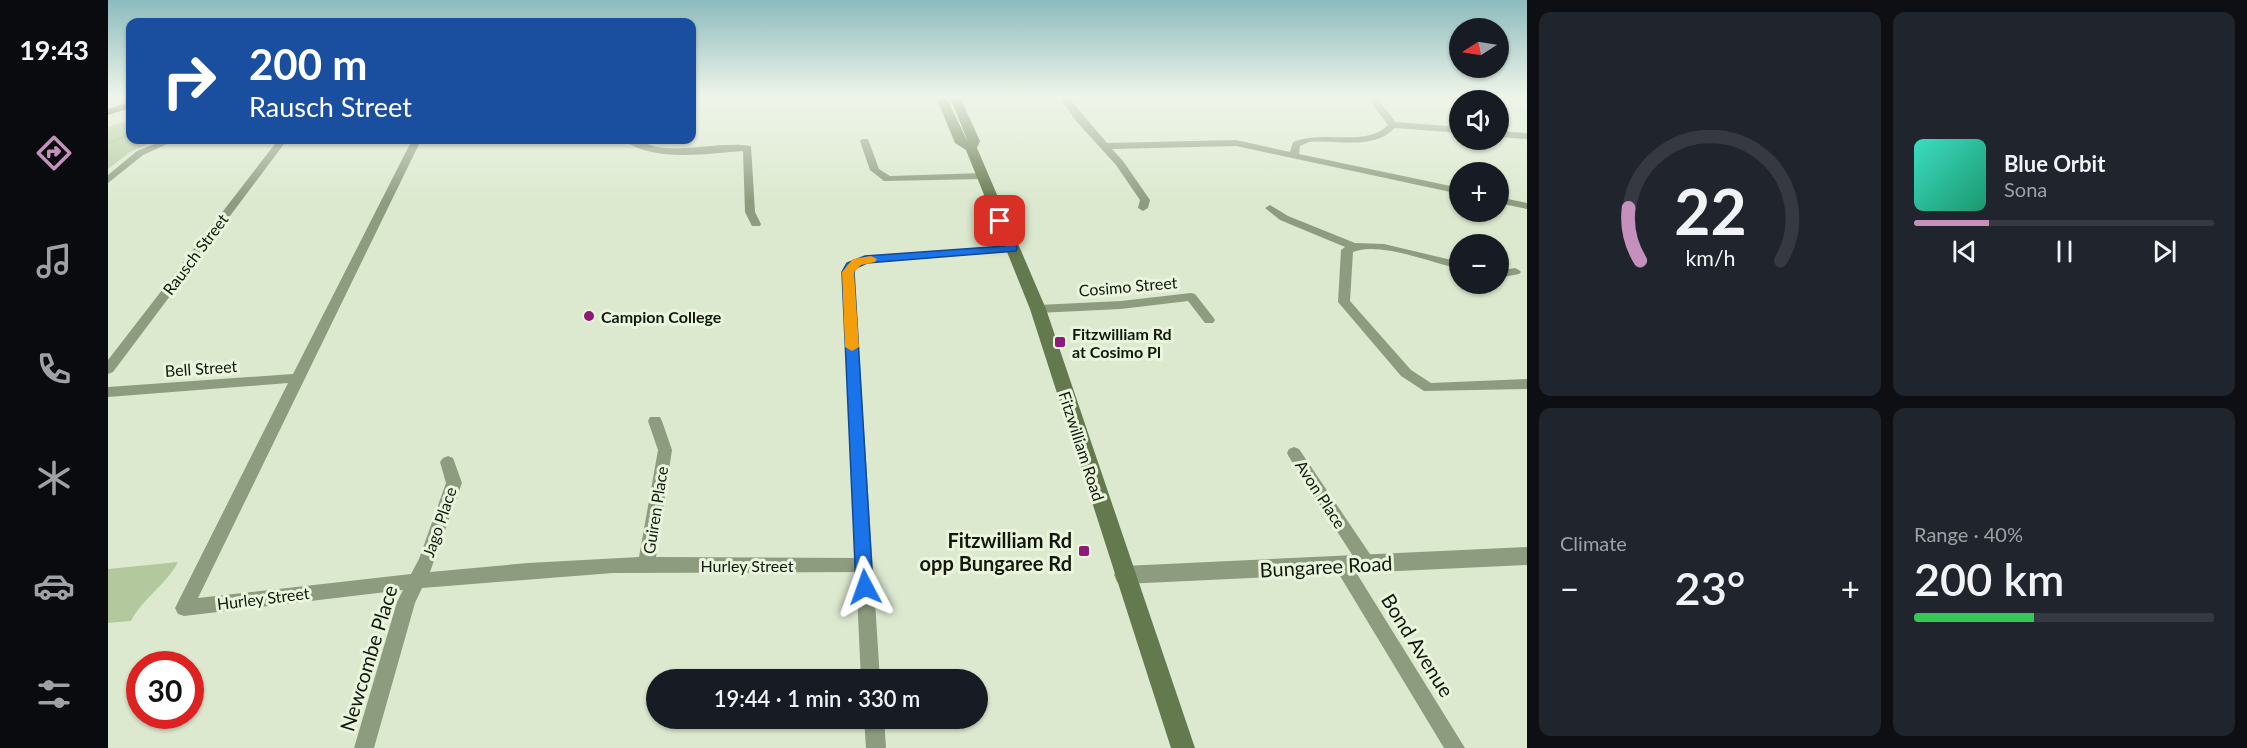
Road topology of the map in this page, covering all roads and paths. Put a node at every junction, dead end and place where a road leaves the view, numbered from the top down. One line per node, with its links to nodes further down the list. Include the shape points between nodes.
1 (956, 132): 13 (main road, Fitzwilliam Road, via 961,143)
2 (970, 132): 13 (main road, Fitzwilliam Road, via 974,141)
3 (1092, 132): 12 (street)
4 (1386, 132): 14 (street, via 1378,137 1300,141)
5 (1509, 135): 6 (street)
6 (1527, 136)
7 (865, 141): 15 (street, via 875,170 888,178)
8 (161, 144): 16 (street, via 132,158)
9 (279, 144): 30 (street, Rausch Street)
10 (414, 144): 31 (street, Hurley Street)
11 (636, 144): 22 (street, via 660,150 748,148 750,212)
12 (1106, 146): 14 (street, via 1221,142); 20 (street, via 1144,200)
13 (971, 148): 15 (main road, Fitzwilliam Road)
14 (1294, 155): 17 (street)
15 (982, 176): 24 (main road, Fitzwilliam Road)
16 (108, 180)
17 (1449, 189)
18 (1509, 202): 19 (street)
19 (1527, 206)
20 (1143, 208)
21 (1270, 208): 23 (street, via 1284,218)
22 (756, 224)
23 (1352, 246): 25 (street, via 1371,245); 32 (street, via 1347,250 1344,302 1406,373 1429,388)
24 (1012, 248): 28 (main road, Fitzwilliam Road); 39 (street, via 865,260 851,266 848,272)
25 (1449, 263)
26 (1515, 272): 27 (street)
27 (1509, 273)
28 (1038, 309): 29 (street, Cosimo Street, via 1191,297); 42 (main road, Fitzwilliam Road)
29 (1209, 320)
30 (108, 369)
31 (297, 378): 33 (street, Bell Street); 43 (street, Hurley Street, via 184,608)
32 (1527, 384)
33 (108, 392)
34 (655, 422): 38 (street, Guiren Place, via 665,450)
35 (1294, 453): 40 (street, Avon Place)
36 (448, 462): 43 (street, Jago Place, via 454,483)
37 (1527, 556): 40 (street, Bungaree Road)
38 (646, 564): 39 (street, Hurley Street); 43 (street, Hurley Street)
39 (863, 565): 44 (street)
40 (1368, 565): 41 (street, Bungaree Road)
41 (1343, 566): 42 (street, Bungaree Road); 49 (street, Bond Avenue)
42 (1124, 575): 48 (main road, Fitzwilliam Road)
43 (416, 580): 46 (street, Newcombe Place, via 406,602)
44 (870, 669)
45 (875, 729): 47 (street)
46 (364, 748)
47 (876, 748)
48 (1183, 748)
49 (1455, 748)

